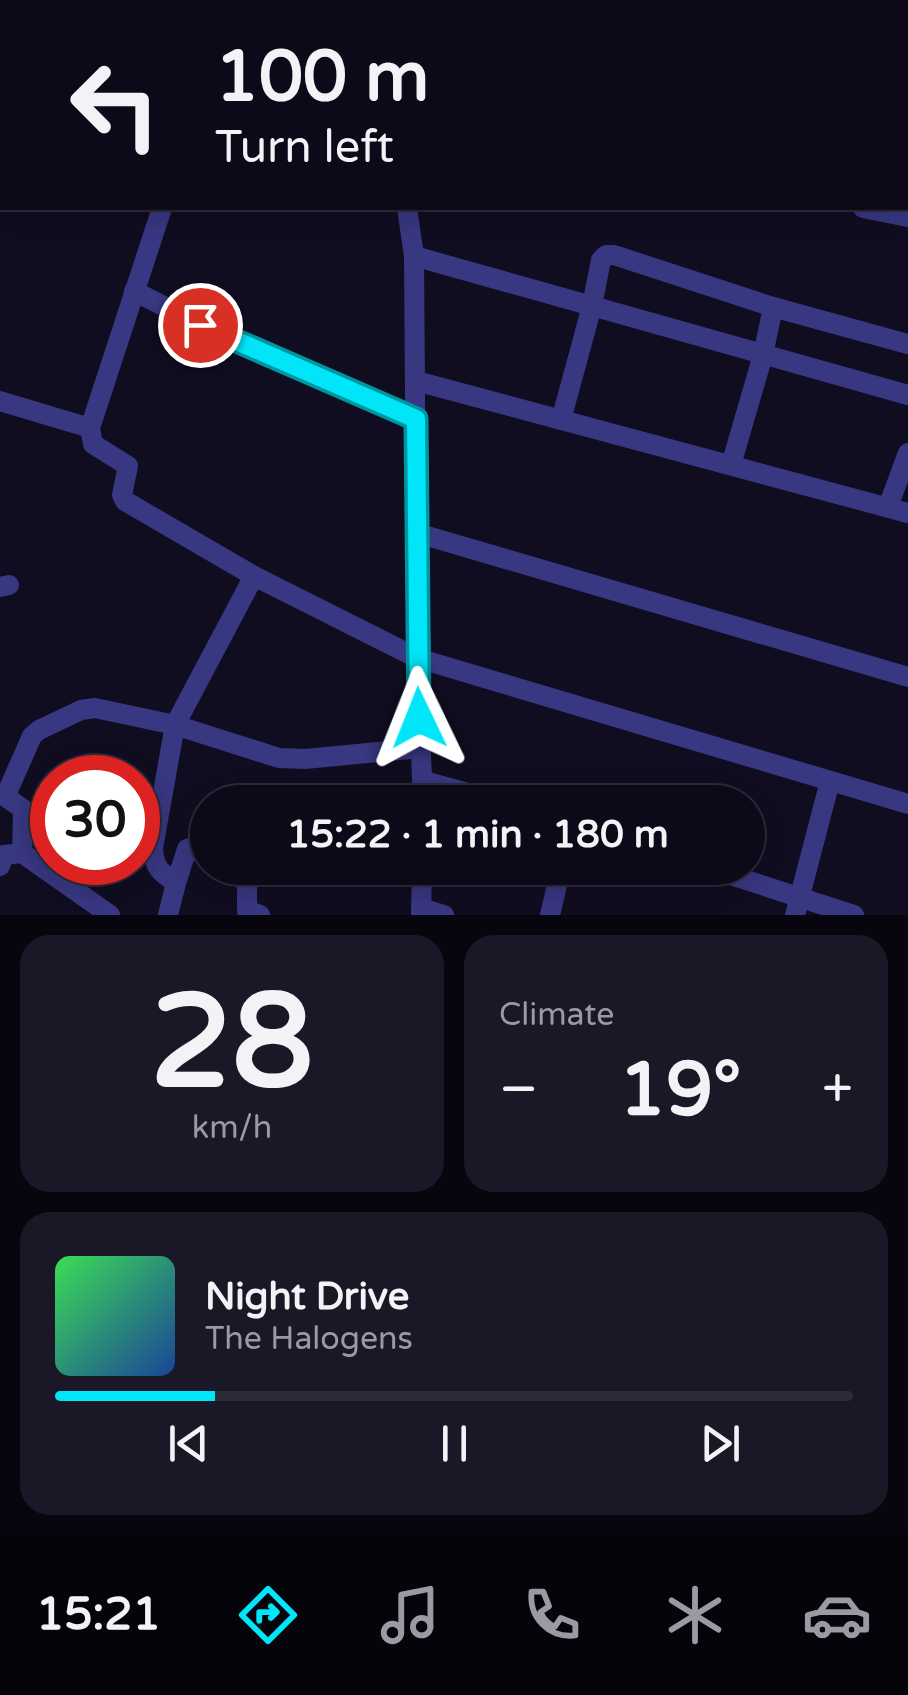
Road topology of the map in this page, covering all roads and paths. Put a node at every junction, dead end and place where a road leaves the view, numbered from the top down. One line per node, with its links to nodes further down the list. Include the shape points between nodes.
1 (161, 210): 6 (street)
2 (408, 210): 5 (street)
3 (873, 210): 4 (street)
4 (908, 217)
5 (414, 256): 7 (street); 11 (street)
6 (134, 291): 14 (street); 16 (street)
7 (592, 306): 8 (street, via 606,255); 10 (street); 15 (street)
8 (774, 306): 9 (street); 10 (street)
9 (908, 344)
10 (764, 354): 12 (street); 18 (street)
11 (416, 381): 14 (street); 15 (street)
12 (908, 395)
13 (0, 401): 16 (street)
14 (416, 419): 20 (street)
15 (561, 420): 18 (street)
16 (90, 428): 21 (street, via 93,444 128,466 125,502)
17 (908, 453): 19 (street)
18 (731, 466): 19 (street)
19 (898, 510)
20 (416, 533): 22 (street); 23 (street)
21 (254, 576): 22 (street); 24 (street)
22 (417, 658): 25 (street); 26 (street)
23 (908, 676)
24 (174, 725): 25 (street, via 279,758); 28 (street, via 81,710 32,736); 33 (street, via 152,848 157,870)
25 (420, 748): 27 (street)
26 (830, 781): 29 (street); 38 (street)
27 (423, 785)
28 (3, 794): 31 (street, via 23,809)
29 (908, 804)
30 (190, 849): 33 (street)
31 (22, 853): 32 (street, via 4,855); 40 (street)
32 (0, 866)
33 (176, 883): 41 (street)
34 (248, 885): 42 (street, via 247,910)
35 (422, 885): 39 (street)
36 (557, 885): 44 (street)
37 (748, 885): 38 (street)
38 (797, 906): 45 (street)
39 (421, 911): 43 (street)
40 (109, 915)
41 (168, 915)
42 (260, 915)
43 (444, 915)
44 (550, 915)
45 (854, 915)

